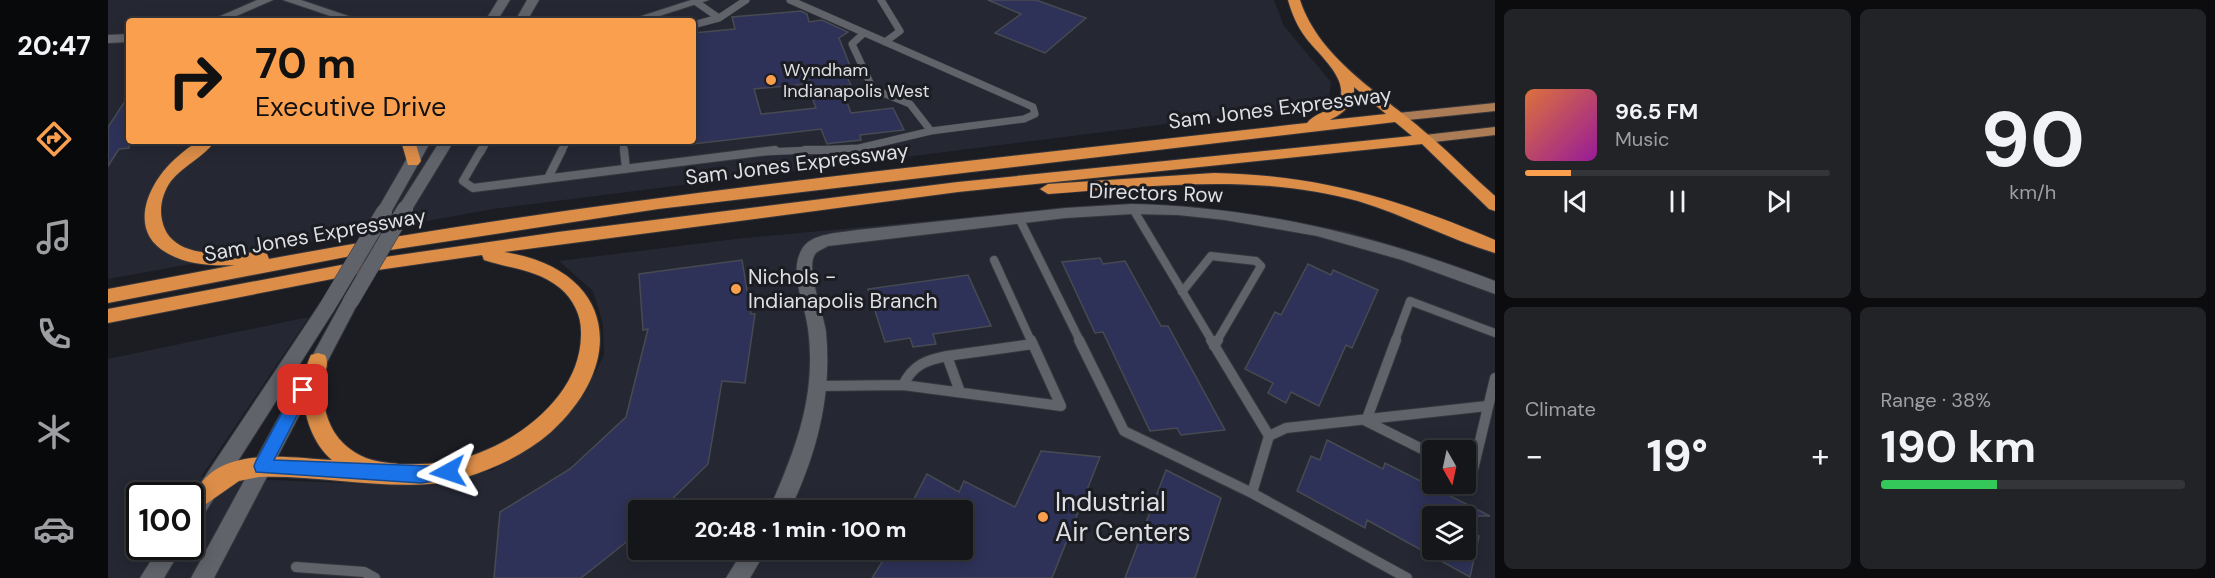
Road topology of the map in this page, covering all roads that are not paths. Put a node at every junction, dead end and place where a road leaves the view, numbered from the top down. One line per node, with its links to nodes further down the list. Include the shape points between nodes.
1 (267, 0): 10 (street)
2 (289, 0): 11 (street)
3 (504, 0): 12 (street)
4 (533, 0): 13 (street)
5 (746, 0): 15 (lane)
6 (790, 0): 17 (lane)
7 (881, 0): 20 (lane, via 900,31)
8 (1294, 0): 21 (highway, via 1305,27)
9 (699, 1): 14 (street); 15 (lane)
10 (222, 18)
11 (347, 18)
12 (493, 18)
13 (523, 18)
14 (642, 18)
15 (719, 18): 16 (lane)
16 (696, 25)
17 (864, 33): 20 (lane); 25 (lane, via 852,44 873,89 910,104)
18 (126, 38): 19 (street)
19 (108, 39)
20 (885, 42): 25 (lane, via 1033,107 1035,114 1024,119)
21 (1338, 65): 23 (highway); 24 (highway, via 1349,92 1346,102)
22 (1495, 106): 23 (main road, Sam Jones Expressway)
23 (1398, 117): 24 (highway, Sam Jones Expressway); 27 (highway)
24 (1302, 129): 44 (highway, Sam Jones Expressway, via 658,203)
25 (931, 131): 36 (lane, via 892,144 815,152 786,149)
26 (1495, 131): 27 (main road, Sam Jones Expressway)
27 (1425, 139): 38 (highway); 40 (highway, Sam Jones Expressway, via 1164,164)
28 (204, 144): 44 (highway, via 177,165 157,191 152,217 162,241 183,254 208,258)
29 (409, 144): 35 (highway)
30 (422, 144): 35 (street)
31 (445, 144): 54 (street, bridge)
32 (485, 144): 37 (lane, via 463,181 473,188)
33 (565, 144): 37 (lane)
34 (623, 144): 36 (lane)
35 (413, 161): 67 (street, bridge, via 327,307)
36 (626, 169): 37 (lane)
37 (548, 178)
38 (1495, 205)
39 (1133, 209): 41 (street, Directors Row); 46 (street, Directors Row, via 1206,213 1291,226 1404,255); 47 (lane)
40 (762, 211): 42 (highway, via 1177,179 1250,178 1354,195 1414,213); 43 (highway, Sam Jones Expressway)
41 (1019, 218): 57 (street, Directors Row, via 834,239 809,250 802,268 818,327); 66 (lane, via 1124,431)
42 (1495, 246)
43 (458, 253): 49 (highway, Sam Jones Expressway, via 378,264); 65 (highway, via 523,260 567,281 584,302 591,324 586,367 558,411 525,440 501,453 439,474)
44 (312, 257): 48 (highway, Sam Jones Expressway)
45 (994, 260): 51 (lane)
46 (1495, 288)
47 (1182, 292): 52 (lane); 52 (lane, via 1211,256 1256,261 1261,266)
48 (108, 296)
49 (108, 316)
50 (1495, 333): 60 (lane, via 1410,301)
51 (1033, 344): 53 (lane); 58 (lane, via 1061,406)
52 (1214, 346): 61 (lane)
53 (948, 356): 56 (lane, via 924,361 909,371); 58 (lane)
54 (318, 361): 64 (street); 65 (highway, via 312,402 318,426 334,449 355,465)
55 (1495, 378): 59 (lane)
56 (903, 385): 57 (lane); 58 (lane)
57 (819, 386): 69 (street, via 807,440)
58 (960, 392)
59 (1487, 406): 60 (lane); 63 (lane)
60 (1366, 421): 61 (lane, via 1286,428); 62 (lane)
61 (1269, 436): 66 (lane)
62 (1422, 449)
63 (1476, 456)
64 (262, 466): 65 (highway); 67 (highway, via 232,473); 74 (street)
65 (376, 472)
66 (1252, 493): 77 (lane)
67 (206, 494): 68 (street)
68 (204, 497)
69 (783, 500)
70 (163, 560): 73 (street)
71 (749, 560): 76 (street)
72 (296, 567): 75 (lane, via 364,572)
73 (152, 578)
74 (202, 578)
75 (374, 578)
76 (737, 578)
77 (1407, 578)

